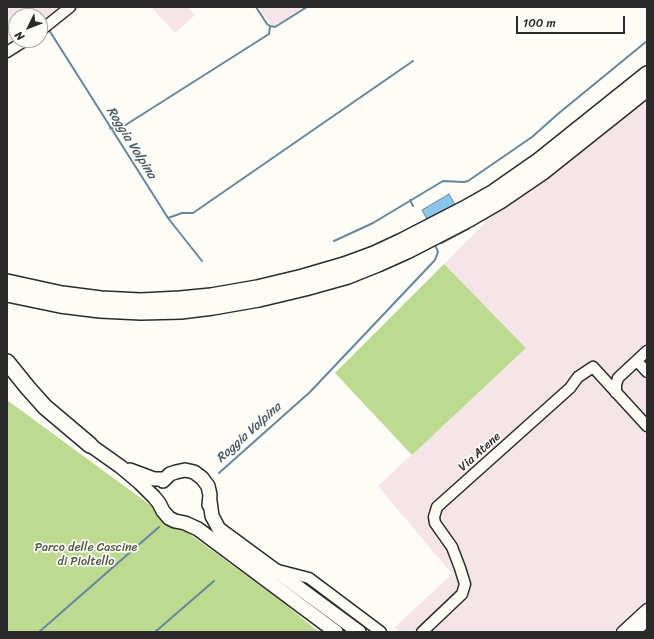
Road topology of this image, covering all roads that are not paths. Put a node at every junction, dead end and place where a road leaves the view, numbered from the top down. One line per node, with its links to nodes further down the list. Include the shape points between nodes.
1 (70, 7): 2 (street)
2 (48, 25)
3 (647, 74): 5 (highway, via 537,162 494,192 402,241 344,265 257,288 211,296 141,301 62,294)
4 (647, 89): 6 (highway, via 544,171 500,201 408,251 348,276 248,301 174,311 100,310)
5 (7, 282)
6 (7, 294)
7 (647, 351): 8 (street)
8 (637, 361): 10 (street); 11 (street)
9 (7, 362): 15 (highway, via 45,407)
10 (647, 372)
11 (618, 378): 12 (street); 13 (street)
12 (604, 379): 13 (street, Via Atene); 25 (street, Via Atene, via 592,367 578,377 570,388 437,507 435,523 452,547 465,584 462,594)
13 (616, 393): 14 (street, Via Atene)
14 (647, 426)
15 (90, 445): 16 (main road)
16 (121, 467): 17 (main road, via 164,480 179,471 194,472 206,483 210,492 212,516 219,529); 18 (main road, via 159,502 167,516 204,533)
17 (273, 568): 23 (main road); 24 (street, via 309,578)
18 (292, 599): 21 (main road); 22 (main road)
19 (647, 609): 26 (street)
20 (647, 621): 27 (street)
21 (326, 632)
22 (336, 632)
23 (359, 632)
24 (381, 632)
25 (422, 632)
26 (622, 632)
27 (635, 632)

